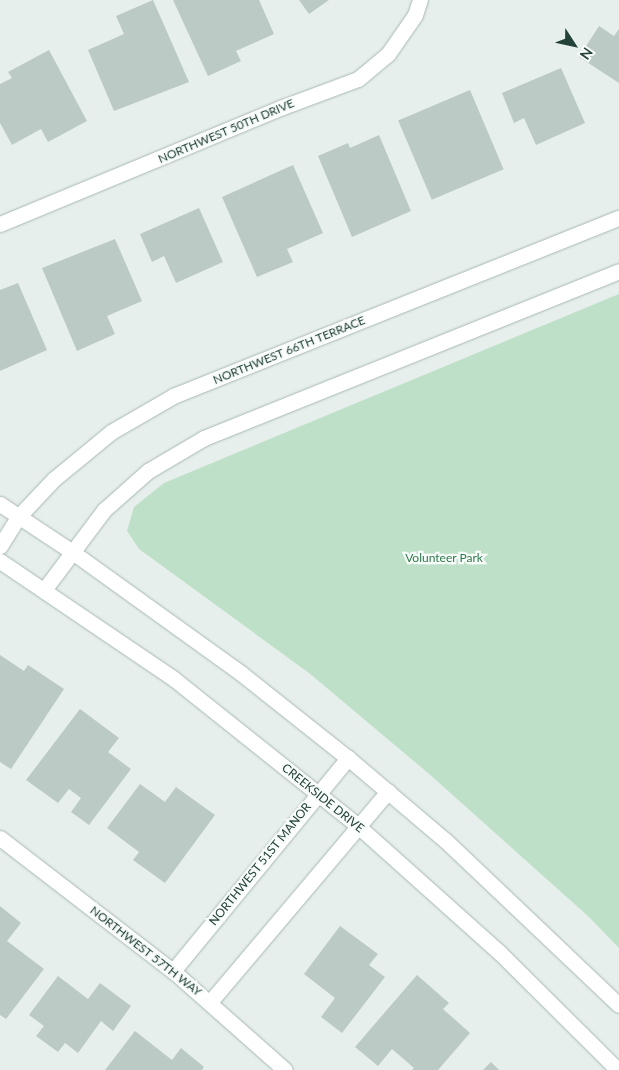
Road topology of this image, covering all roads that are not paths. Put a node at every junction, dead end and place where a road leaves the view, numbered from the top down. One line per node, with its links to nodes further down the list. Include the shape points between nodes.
1 (420, 0): 3 (street, NORTHWEST 50TH DRIVE, via 415,15 388,54 358,79)
2 (619, 218): 6 (street, NORTHWEST 66TH TERRACE, via 174,396 111,432 54,479)
3 (0, 224)
4 (619, 271): 8 (street, via 204,438 148,471 104,510)
5 (0, 504): 6 (street)
6 (19, 516): 7 (street, NORTHWEST 66TH TERRACE); 8 (street)
7 (0, 546)
8 (71, 551): 10 (street); 11 (street, via 242,674)
9 (0, 561): 10 (street, CREEKSIDE DRIVE)
10 (44, 590): 13 (street, CREEKSIDE DRIVE, via 174,680)
11 (348, 758): 12 (street); 13 (street, NORTHWEST 51ST MANOR)
12 (388, 792): 14 (street); 18 (street, via 446,841)
13 (317, 794): 14 (street, CREEKSIDE DRIVE); 16 (street, NORTHWEST 51ST MANOR)
14 (358, 826): 17 (street); 20 (street, CREEKSIDE DRIVE, via 500,953)
15 (0, 838): 16 (street, NORTHWEST 57TH WAY)
16 (173, 971): 17 (street, NORTHWEST 57TH WAY)
17 (210, 1002): 19 (street, NORTHWEST 57TH WAY)
18 (619, 1005)
19 (286, 1070)
20 (618, 1070)

